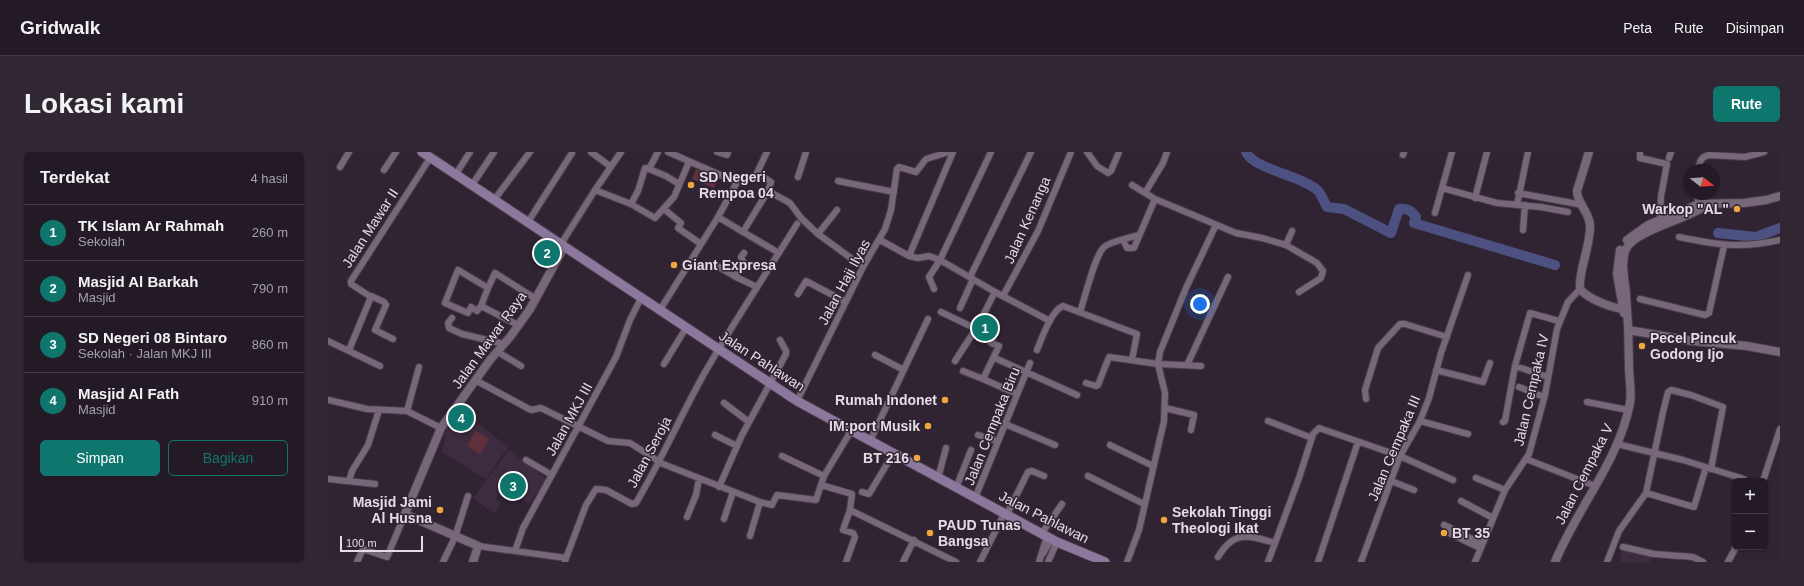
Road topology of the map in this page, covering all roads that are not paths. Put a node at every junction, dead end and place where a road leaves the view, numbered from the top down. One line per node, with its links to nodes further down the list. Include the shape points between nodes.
1 (349, 152): 34 (street)
2 (396, 152): 37 (street)
3 (422, 152): 31 (main road, Jalan Pahlawan)
4 (470, 152): 38 (street)
5 (494, 152): 42 (street)
6 (530, 152): 53 (street)
7 (591, 152): 35 (street)
8 (621, 152): 35 (street)
9 (658, 152): 36 (street)
10 (668, 152): 32 (street)
11 (717, 152): 12 (street, via 727,155)
12 (728, 152)
13 (767, 152): 46 (street, via 757,173 771,182)
14 (806, 152): 39 (street)
15 (949, 152): 47 (street, Jalan Haji Ilyas, via 926,159 916,172 897,169)
16 (953, 152): 84 (street)
17 (991, 152): 85 (street)
18 (1031, 152): 91 (street)
19 (1071, 152): 100 (street, Jalan Kenanga, via 1038,231)
20 (1087, 152): 21 (street, via 1097,166 1108,173)
21 (1119, 152)
22 (1167, 152): 48 (street)
23 (1452, 152): 44 (street)
24 (1487, 152): 51 (street)
25 (1528, 152): 49 (street)
26 (1589, 152): 59 (street, via 1577,191)
27 (1640, 152): 66 (street, via 1640,158 1667,164 1661,196)
28 (1764, 152): 30 (street)
29 (572, 153): 65 (street)
30 (1745, 154): 33 (street, via 1709,155 1700,160)
31 (430, 158): 38 (main road, Jalan Pahlawan); 99 (street, Jalan Mawar II, via 351,281 351,284)
32 (689, 162): 41 (street); 64 (street, via 734,181 736,185)
33 (1699, 164)
34 (340, 167)
35 (611, 167): 45 (street)
36 (650, 169): 41 (street); 55 (street, via 645,168)
37 (384, 170)
38 (456, 174): 42 (main road, Jalan Pahlawan)
39 (798, 177)
40 (838, 182): 47 (street)
41 (679, 184): 60 (street, via 674,197)
42 (472, 185): 53 (main road, Jalan Pahlawan)
43 (1132, 185): 48 (street)
44 (1442, 188): 51 (street); 63 (street)
45 (595, 190): 55 (street); 80 (street)
46 (768, 191): 71 (street); 72 (street, via 790,203 800,218)
47 (894, 192): 75 (street, Jalan Haji Ilyas, via 889,217)
48 (1145, 193): 52 (street)
49 (1518, 193): 57 (street); 59 (street)
50 (1780, 196): 56 (street, via 1744,203)
51 (1474, 198): 57 (street)
52 (1155, 199): 68 (street); 73 (street)
53 (494, 200): 65 (main road, Jalan Pahlawan)
54 (1700, 200): 56 (street)
55 (631, 204): 60 (street, via 654,218)
56 (1703, 204): 66 (street, Jalan Cempaka V, via 1698,211)
57 (1517, 205): 58 (street)
58 (1525, 205): 62 (street); 69 (street)
59 (1583, 205): 95 (street, via 1588,217 1590,235)
60 (664, 209): 78 (street, via 681,223 678,228)
61 (837, 210): 72 (street)
62 (1568, 212)
63 (1435, 213)
64 (718, 217): 71 (street); 78 (street)
65 (528, 222): 80 (main road, Jalan Pahlawan)
66 (1662, 222): 108 (street, Jalan Cempaka V, via 1637,238 1626,249 1623,267)
67 (797, 224): 83 (street, Jalan Seroja)
68 (1216, 225): 79 (street); 136 (street, via 1163,342)
69 (1523, 230)
70 (1292, 231): 79 (street)
71 (743, 232): 83 (street)
72 (818, 234): 86 (street)
73 (1139, 235): 76 (street); 76 (street, via 1134,248 1127,248)
74 (1679, 237): 81 (street)
75 (880, 240): 84 (street); 86 (street, Jalan Haji Ilyas)
76 (1123, 240): 110 (street, via 1106,246 1100,253)
77 (1780, 240): 81 (street, via 1754,246)
78 (701, 244): 107 (street)
79 (1286, 245): 97 (street, via 1317,263 1323,271 1321,278)
80 (562, 246): 101 (main road, Jalan Pahlawan); 102 (street, Jalan Mawar Raya)
81 (1724, 246): 103 (street, via 1709,314)
82 (744, 253): 90 (street)
83 (779, 253): 92 (street, Jalan Seroja)
84 (908, 256): 85 (street, via 929,256)
85 (940, 260): 91 (street); 94 (street, via 929,278)
86 (863, 267): 104 (street, Jalan Haji Ilyas)
87 (719, 268): 90 (street)
88 (1468, 275): 119 (street, Jalan Cempaka III)
89 (1228, 276): 137 (street)
90 (736, 277): 92 (street)
91 (972, 278): 96 (street); 106 (street)
92 (757, 287): 125 (street, Jalan Seroja)
93 (488, 288): 102 (street, via 495,273); 105 (street); 105 (street, via 458,270 445,302 468,313 471,307 477,311)
94 (934, 289)
95 (1580, 289): 108 (street, via 1602,302); 114 (street, Jalan Cempaka IV, via 1568,302)
96 (995, 292): 100 (street); 118 (street)
97 (1299, 292)
98 (798, 294): 104 (street, via 806,281)
99 (371, 296): 120 (street, via 386,305 375,330); 124 (street)
100 (1003, 296): 113 (street)
101 (641, 298): 107 (main road, Jalan Pahlawan); 170 (street, Jalan MKJ III, via 616,357)
102 (536, 299): 115 (street, Jalan Mawar Raya)
103 (1640, 299)
104 (846, 302): 158 (street, Jalan Haji Ilyas)
105 (481, 306): 115 (street)
106 (960, 308)
107 (660, 310): 117 (main road, Jalan Pahlawan)
108 (1625, 310): 116 (street, Jalan Cempaka V)
109 (941, 312): 118 (street)
110 (1080, 312): 113 (street, via 1062,306); 131 (street, via 1137,334)
111 (452, 318): 123 (street, via 448,323 449,328 462,334)
112 (928, 319): 143 (street)
113 (1050, 321): 126 (street)
114 (1560, 321): 141 (street, via 1530,313); 147 (street, Jalan Cempaka IV, via 1553,341)
115 (518, 326): 123 (street, Jalan Mawar Raya)
116 (1628, 327): 128 (street, via 1692,341); 163 (street, Jalan Cempaka V)
117 (686, 328): 125 (main road, Jalan Pahlawan); 135 (street)
118 (975, 330): 132 (street); 148 (street, via 992,337 991,343 999,346)
119 (1447, 337): 144 (street, Jalan Cempaka III); 156 (street, via 1400,324 1378,348 1365,390)
120 (393, 339)
121 (780, 340): 151 (street, via 786,352)
122 (328, 341): 124 (street)
123 (504, 344): 127 (street, Jalan Mawar Raya)
124 (349, 350): 138 (street)
125 (718, 350): 151 (main road, Jalan Pahlawan); 194 (street, Jalan Seroja, via 684,410)
126 (1037, 350)
127 (498, 352): 139 (street); 149 (street, Jalan Mawar Raya)
128 (1780, 352)
129 (875, 355): 143 (street)
130 (997, 359): 146 (street)
131 (1132, 360): 136 (street); 150 (street, via 1108,357 1098,385)
132 (955, 361)
133 (1030, 363): 146 (street, Jalan Cempaka Biru)
134 (1490, 363): 144 (street, via 1483,382)
135 (664, 364)
136 (1158, 364): 137 (street); 161 (street)
137 (1187, 365): 140 (street)
138 (380, 366)
139 (521, 366)
140 (1201, 366)
141 (1515, 366): 147 (street); 168 (street)
142 (419, 367): 164 (street)
143 (904, 370): 179 (street)
144 (1436, 370): 166 (street, Jalan Cempaka III)
145 (963, 371): 148 (street)
146 (1026, 372): 153 (street, Jalan Cempaka Biru); 154 (street)
147 (1548, 378): 155 (street, Jalan Cempaka IV)
148 (983, 379): 153 (street)
149 (475, 380): 170 (street, via 530,410 541,408); 171 (street, Jalan Mawar Raya)
150 (1086, 383)
151 (770, 385): 158 (main road, Jalan Pahlawan); 167 (street)
152 (1519, 387): 155 (street)
153 (1017, 394): 169 (street, Jalan Cempaka Biru)
154 (1077, 395)
155 (1544, 397): 192 (street, Jalan Cempaka IV)
156 (1366, 399)
157 (328, 400): 162 (street)
158 (797, 401): 174 (main road, Jalan Pahlawan)
159 (1587, 402): 163 (street)
160 (724, 403): 167 (street)
161 (1165, 408): 173 (street, via 1194,415); 195 (street)
162 (379, 410): 164 (street); 208 (street, via 368,445 352,471)
163 (1628, 410): 182 (street, Jalan Cempaka V)
164 (406, 411): 171 (street)
165 (1268, 421): 178 (street)
166 (1420, 421): 176 (street); 191 (street, Jalan Cempaka III)
167 (749, 422): 185 (street)
168 (1503, 422)
169 (1005, 424): 180 (street, Jalan Cempaka Biru); 183 (street)
170 (578, 426): 194 (street, via 608,441 630,443); 197 (street, Jalan MKJ III)
171 (441, 428): 228 (street, Jalan Mawar Raya)
172 (1780, 429): 204 (street)
173 (1191, 430)
174 (851, 431): 179 (main road, Jalan Pahlawan); 198 (street)
175 (715, 434): 185 (street)
176 (1468, 434)
177 (978, 435): 180 (street)
178 (1312, 438): 181 (street, via 1315,430 1322,428); 237 (street)
179 (870, 441): 189 (main road, Jalan Pahlawan)
180 (997, 441): 221 (street, Jalan Cempaka Biru)
181 (1358, 442): 191 (street); 257 (street)
182 (1617, 444): 188 (street); 212 (street, Jalan Cempaka V)
183 (1055, 445)
184 (1110, 445): 195 (street)
185 (737, 446): 213 (street)
186 (946, 448): 201 (street)
187 (971, 450): 214 (street)
188 (1654, 452): 196 (street); 196 (street, via 1668,392 1682,392 1723,408); 219 (street)
189 (893, 454): 201 (main road, Jalan Pahlawan); 218 (street, via 869,494)
190 (782, 456): 198 (street)
191 (1400, 456): 207 (street); 209 (street, Jalan Cempaka III)
192 (1526, 459): 212 (street); 216 (street, Jalan Cempaka IV)
193 (526, 460): 197 (street)
194 (660, 462): 206 (street); 245 (street, Jalan Seroja, via 635,504 602,489 597,488 593,491 579,520)
195 (1153, 466): 225 (street)
196 (1708, 468): 203 (street); 219 (street, via 1694,507)
197 (552, 475): 242 (street, Jalan MKJ III, via 523,528)
198 (824, 476): 211 (street)
199 (1044, 476): 227 (street, via 1028,472)
200 (1088, 476): 225 (street)
201 (938, 478): 214 (main road, Jalan Pahlawan)
202 (1476, 478): 216 (street)
203 (1741, 478)
204 (1764, 478)
205 (328, 479): 208 (street)
206 (699, 479): 213 (street); 229 (street)
207 (1453, 480)
208 (349, 481): 210 (street)
209 (1391, 481): 215 (street); 258 (street, Jalan Cempaka III)
210 (375, 484)
211 (821, 485): 223 (street, via 816,500 777,495 773,505); 226 (street, via 852,494)
212 (1595, 486): 260 (street, Jalan Cempaka V)
213 (719, 487): 217 (street)
214 (956, 488): 221 (main road, Jalan Pahlawan)
215 (1414, 490)
216 (1505, 490): 230 (street, Jalan Cempaka IV)
217 (733, 492): 223 (street); 231 (street)
218 (862, 492)
219 (1646, 493): 261 (street, via 1619,531)
220 (468, 496): 234 (street)
221 (975, 498): 227 (main road, Jalan Pahlawan)
222 (1461, 501): 230 (street)
223 (760, 502): 233 (street)
224 (1062, 504): 235 (street)
225 (1144, 504): 255 (street, via 1139,530)
226 (850, 510): 236 (street); 249 (street, via 843,530 853,533 855,537)
227 (1006, 513): 235 (main road, Jalan Pahlawan); 252 (street)
228 (405, 514): 234 (street); 246 (street, via 387,557 364,549)
229 (688, 517)
230 (1492, 518): 239 (street, Jalan Cempaka IV)
231 (724, 519)
232 (1447, 526): 239 (street)
233 (750, 536)
234 (454, 537): 238 (street); 247 (street)
235 (1050, 537): 244 (street); 253 (street); 254 (main road, Jalan Pahlawan)
236 (914, 540): 250 (street); 251 (street)
237 (1275, 544): 243 (street, via 1251,536 1240,537 1227,544); 256 (street)
238 (478, 546): 242 (street); 248 (street)
239 (1481, 546): 259 (street, Jalan Cempaka IV)
240 (1623, 547): 262 (street, via 1654,554 1693,557)
241 (1734, 550): 263 (street)
242 (515, 551): 245 (street)
243 (1218, 558)
244 (1040, 559)
245 (565, 560)
246 (357, 562)
247 (443, 562)
248 (473, 562)
249 (846, 562)
250 (903, 562)
251 (956, 562)
252 (980, 562)
253 (1048, 562)
254 (1105, 562)
255 (1127, 562)
256 (1268, 562)
257 (1318, 562)
258 (1361, 562)
259 (1475, 562)
260 (1555, 562)
261 (1607, 562)
262 (1703, 562)
263 (1728, 562)

